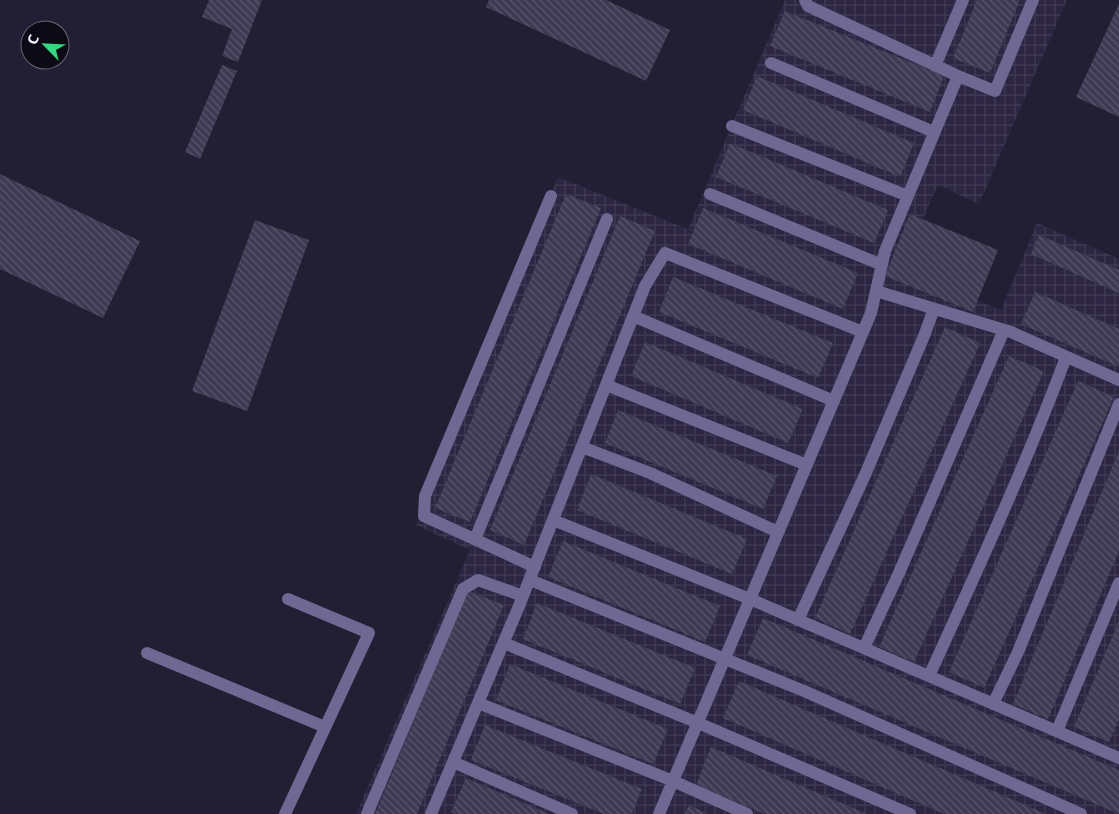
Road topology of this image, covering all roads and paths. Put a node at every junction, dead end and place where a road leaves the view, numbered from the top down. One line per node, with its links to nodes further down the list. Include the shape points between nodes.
1 (806, 0): 5 (lane, via 808,6)
2 (963, 0): 5 (lane)
3 (1033, 0): 6 (lane, via 995,91)
4 (771, 63): 8 (lane)
5 (935, 66): 6 (lane)
6 (958, 76): 8 (lane)
7 (732, 126): 11 (lane)
8 (934, 132): 11 (lane)
9 (710, 194): 13 (lane)
10 (551, 196): 28 (lane, via 425,496 424,516)
11 (908, 196): 13 (lane)
12 (607, 219): 28 (lane)
13 (882, 265): 14 (lane)
14 (876, 291): 15 (lane); 18 (lane)
15 (934, 309): 17 (lane); 35 (lane, via 865,474)
16 (633, 316): 18 (lane, via 645,286 665,253); 21 (lane); 22 (lane)
17 (1004, 330): 19 (lane); 37 (lane)
18 (863, 332): 22 (lane)
19 (1066, 356): 20 (lane); 40 (lane, via 983,557)
20 (1119, 380)
21 (606, 386): 24 (lane); 25 (lane)
22 (834, 401): 25 (lane)
23 (1119, 404): 42 (lane, via 1022,644)
24 (582, 447): 26 (lane); 27 (lane, via 650,473)
25 (807, 466): 27 (lane)
26 (553, 520): 29 (lane); 34 (lane)
27 (778, 532): 34 (lane)
28 (474, 539): 29 (lane)
29 (535, 567): 30 (lane)
30 (530, 580): 32 (lane); 39 (lane)
31 (1119, 583): 45 (lane)
32 (523, 596): 36 (lane); 50 (lane, via 478,580 463,588)
33 (288, 598): 44 (lane, via 369,633)
34 (750, 599): 35 (lane); 39 (lane)
35 (798, 620): 37 (lane)
36 (504, 642): 41 (lane); 43 (lane)
37 (864, 648): 40 (lane)
38 (147, 653): 44 (lane)
39 (724, 660): 43 (lane); 56 (lane, via 804,691)
40 (929, 676): 42 (lane)
41 (478, 703): 47 (lane); 48 (lane)
42 (993, 704): 45 (lane)
43 (698, 723): 48 (lane); 55 (lane)
44 (325, 728): 49 (lane)
45 (1057, 732): 46 (lane)
46 (1119, 758)
47 (453, 762): 51 (lane); 52 (lane)
48 (673, 781): 53 (lane); 54 (lane)
49 (285, 814)
50 (367, 814)
51 (431, 814)
52 (572, 814)
53 (659, 814)
54 (747, 814)
55 (910, 814)
56 (1081, 814)

